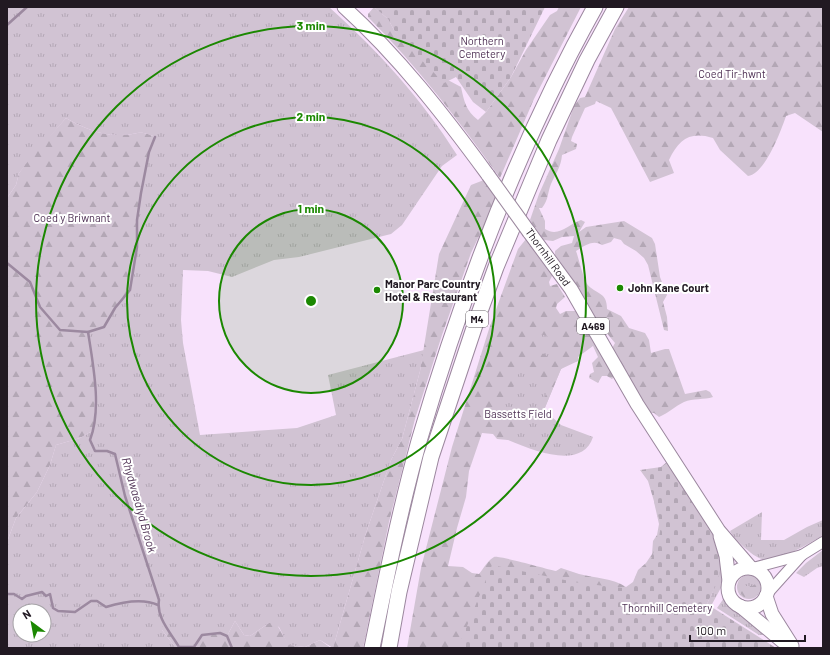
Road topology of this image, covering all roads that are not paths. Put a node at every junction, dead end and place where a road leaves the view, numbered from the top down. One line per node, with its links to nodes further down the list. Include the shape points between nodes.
1 (344, 7): 4 (main road, Thornhill Road / A469, bridge, via 418,84 534,238 574,294 637,404)
2 (595, 7): 12 (highway, M4, via 530,139 489,236 458,319 419,442)
3 (616, 7): 13 (highway, M4, via 587,60 549,140 477,318 431,457 399,592)
4 (719, 531): 7 (main road, Thornhill Road / A469); 8 (main road, Thornhill Road / A469)
5 (823, 542): 6 (street)
6 (802, 555): 7 (street); 9 (street)
7 (752, 568): 8 (main road, via 738,570); 9 (main road, Thornhill Road, via 766,578)
8 (730, 581): 10 (main road, Thornhill Road, via 730,595)
9 (767, 595): 10 (main road, via 755,606); 11 (main road, Thornhill Road, via 772,614 788,636)
10 (740, 606): 11 (main road, Thornhill Road)
11 (792, 647)
12 (372, 648)
13 (389, 648)

